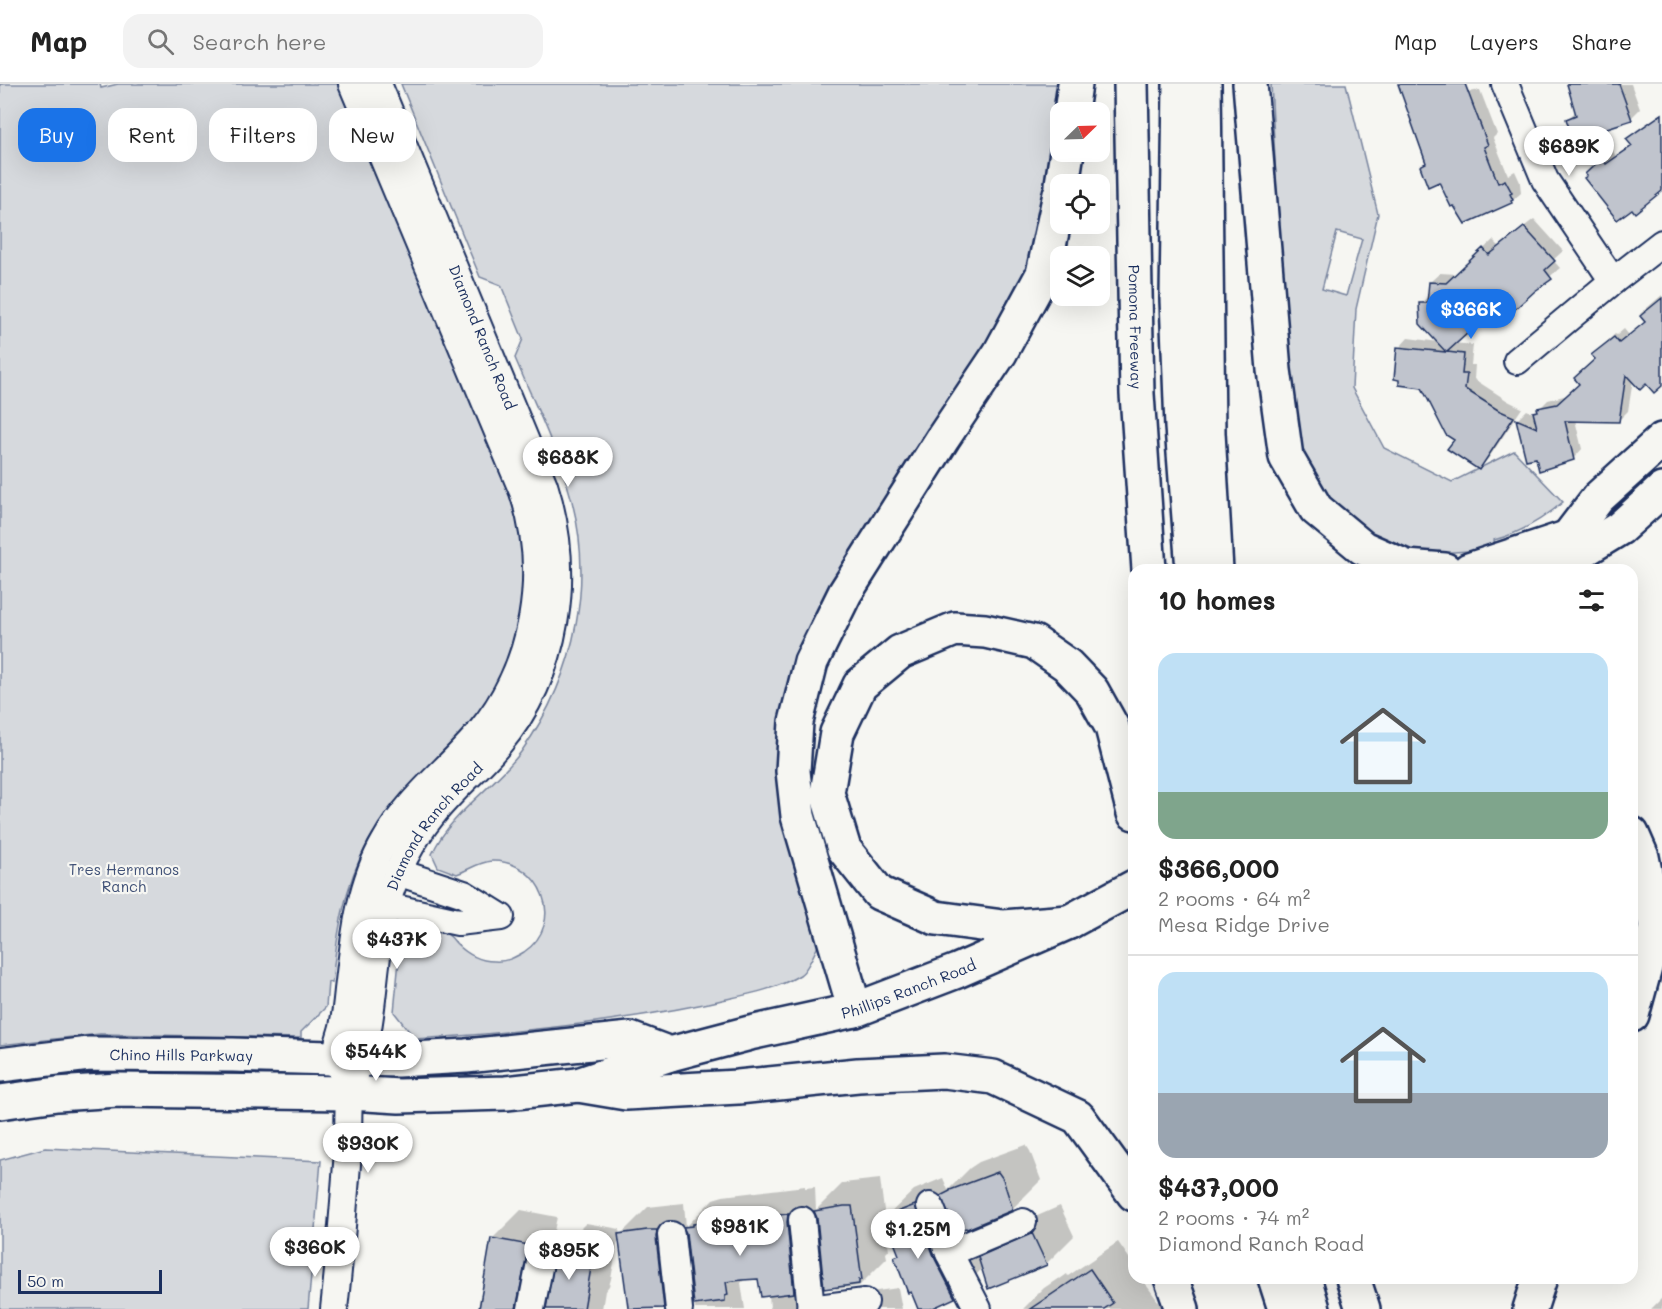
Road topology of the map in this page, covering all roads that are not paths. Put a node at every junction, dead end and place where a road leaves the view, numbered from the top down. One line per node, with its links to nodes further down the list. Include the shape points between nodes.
1 (352, 84): 33 (street, Diamond Ranch Road, via 523,492 535,542 536,569 534,612 527,639 501,703 404,812 374,863 355,936 344,1021)
2 (378, 84): 26 (street, Diamond Ranch Road, via 541,476 559,555 554,628 530,698 498,745 427,821)
3 (1075, 84): 9 (main road)
4 (1131, 84): 17 (main road, Pomona Freeway, via 1137,394)
5 (1180, 84): 18 (main road, via 1177,299)
6 (1204, 84): 19 (main road, via 1208,433)
7 (1250, 84): 20 (main road, via 1274,370 1286,457 1316,509 1363,548)
8 (1505, 84): 12 (street, via 1545,180)
9 (1072, 102)
10 (1052, 234): 31 (main road, via 1043,274 1000,353 845,593 811,662 796,722 798,816)
11 (1662, 243): 12 (street)
12 (1613, 281): 13 (street)
13 (1517, 361)
14 (1662, 440): 16 (main road, via 1598,498)
15 (1662, 490): 23 (main road, via 1620,528)
16 (1569, 537): 21 (main road); 22 (main road)
17 (1149, 564)
18 (1193, 564)
19 (1216, 564)
20 (1399, 564)
21 (1487, 564)
22 (1548, 564)
23 (1562, 564)
24 (1128, 789): 29 (main road, via 1112,726 1092,691 1067,665 1034,642 985,631 955,629 900,652 860,684 837,733 827,793 844,849 879,893 936,918 1003,927)
25 (1638, 848): 30 (main road, via 1656,927)
26 (397, 872): 28 (street, Diamond Ranch Road); 28 (street, via 464,894 501,917 458,922)
27 (1128, 890): 29 (main road, Phillips Ranch Road)
28 (386, 906): 33 (street, Diamond Ranch Road, via 378,940 369,1024)
29 (1069, 922): 31 (main road, Phillips Ranch Road)
30 (1638, 994)
31 (855, 1010): 32 (main road, Phillips Ranch Road)
32 (670, 1054): 33 (main road, via 630,1039 466,1056 397,1060); 35 (main road, Phillips Ranch Road)
33 (349, 1057): 34 (main road, Chino Hills Parkway, via 89,1054); 36 (street, Diamond Ranch Road)
34 (0, 1065)
35 (578, 1085): 36 (main road, Phillips Ranch Road, via 506,1093); 38 (main road, via 626,1093 944,1071 993,1077 1078,1117)
36 (350, 1093): 37 (main road, via 118,1090); 51 (street, Diamond Ranch Road)
37 (0, 1102)
38 (1128, 1186)
39 (930, 1206): 44 (street)
40 (802, 1220): 54 (street)
41 (1023, 1222): 44 (street)
42 (671, 1235): 53 (street)
43 (542, 1252): 52 (street)
44 (949, 1253): 55 (street)
45 (1173, 1284): 56 (main road)
46 (1277, 1284): 57 (main road)
47 (1306, 1284): 58 (main road)
48 (1355, 1284): 59 (main road)
49 (1538, 1284): 60 (main road)
50 (865, 1302): 54 (street)
51 (334, 1309)
52 (531, 1309)
53 (679, 1309)
54 (811, 1309)
55 (978, 1309)
56 (1182, 1309)
57 (1285, 1309)
58 (1313, 1309)
59 (1363, 1309)
60 (1530, 1309)

